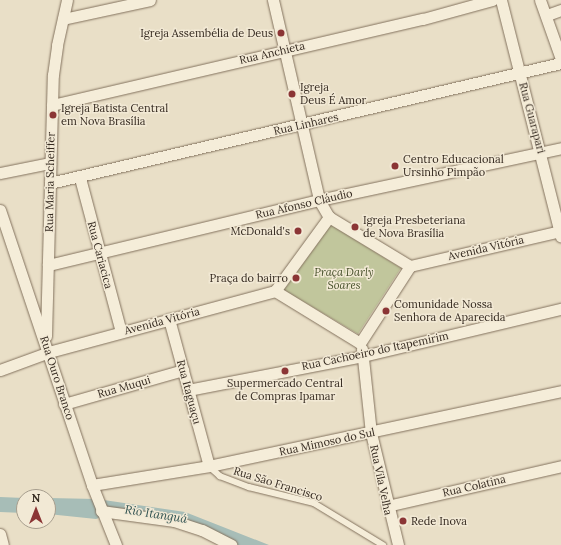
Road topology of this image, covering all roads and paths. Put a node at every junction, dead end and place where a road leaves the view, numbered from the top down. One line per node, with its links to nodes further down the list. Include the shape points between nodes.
1 (67, 0): 9 (street, Rua Maria Scheiffer)
2 (150, 0): 9 (street)
3 (273, 0): 10 (street)
4 (492, 0): 10 (street, Rua Anchieta, via 423,19)
5 (501, 0): 13 (street, Rua Guarapari)
6 (540, 0): 8 (street)
7 (561, 10): 8 (street)
8 (547, 15): 11 (street)
9 (63, 20): 14 (street, Rua Maria Scheiffer, via 56,45)
10 (286, 50): 14 (street, Rua Anchieta); 15 (street)
11 (561, 59)
12 (561, 63): 13 (street, Rua Linhares)
13 (520, 74): 15 (street, Rua Linhares); 17 (street, Rua Guarapari)
14 (52, 105): 18 (street, Rua Maria Scheiffer)
15 (302, 125): 20 (street, Rua Linhares); 22 (street)
16 (561, 148): 17 (street, Rua Afonso Cláudio)
17 (541, 154): 22 (street, Rua Afonso Cláudio); 25 (street, Rua Guarapari)
18 (50, 163): 19 (street); 21 (street, Rua Maria Scheiffer)
19 (0, 173)
20 (80, 178): 21 (street, Rua Linhares); 26 (street, Rua Cariacica)
21 (50, 184): 27 (street, Rua Maria Scheiffer)
22 (319, 200): 24 (street); 26 (street, Rua Afonso Cláudio)
23 (0, 210): 33 (street, Rua Ouro Branco)
24 (329, 217): 28 (street); 29 (street)
25 (561, 233): 28 (street, Avenida Vitória)
26 (99, 254): 27 (street, Rua Afonso Cláudio); 32 (street, Rua Cariacica)
27 (48, 266): 33 (street, Rua Maria Scheiffer)
28 (410, 266): 34 (street)
29 (275, 291): 31 (street, Avenida Vitória); 34 (street)
30 (561, 309): 36 (street, Rua Cachoeiro do Itapemirim)
31 (169, 319): 32 (street, Avenida Vitória); 38 (street, Rua Itaguaçu)
32 (121, 332): 35 (street, Avenida Vitória)
33 (45, 341): 35 (street, Rua Ouro Branco)
34 (360, 343): 36 (street, Rua Vila Velha)
35 (49, 352): 37 (street, Avenida Vitória); 41 (street, Rua Ouro Branco)
36 (363, 356): 39 (street, Rua Cachoeiro do Itapemirim); 42 (street, Rua Vila Velha)
37 (0, 370)
38 (183, 370): 39 (street, Rua Itaguaçu); 41 (street, Rua Muqui)
39 (188, 390): 43 (street, Rua Itaguaçu)
40 (561, 391): 42 (street, Rua Mimoso do Sul)
41 (64, 404): 45 (street, Rua Ouro Branco)
42 (371, 433): 43 (street, Rua Mimoso do Sul); 46 (street, Rua Vila Velha)
43 (209, 466): 45 (street, Rua Mimoso do Sul); 52 (lane, Rua São Francisco, via 220,476 249,487 314,503)
44 (561, 466): 46 (street, Rua Colatina)
45 (92, 486): 47 (street, Rua Ouro Branco)
46 (387, 506): 53 (street, Rua Vila Velha)
47 (101, 511): 50 (street, Rua Ouro Branco); 51 (street, via 174,521 202,530)
48 (0, 534): 49 (street)
49 (3, 545)
50 (116, 545)
51 (231, 545)
52 (384, 545)
53 (398, 545)

